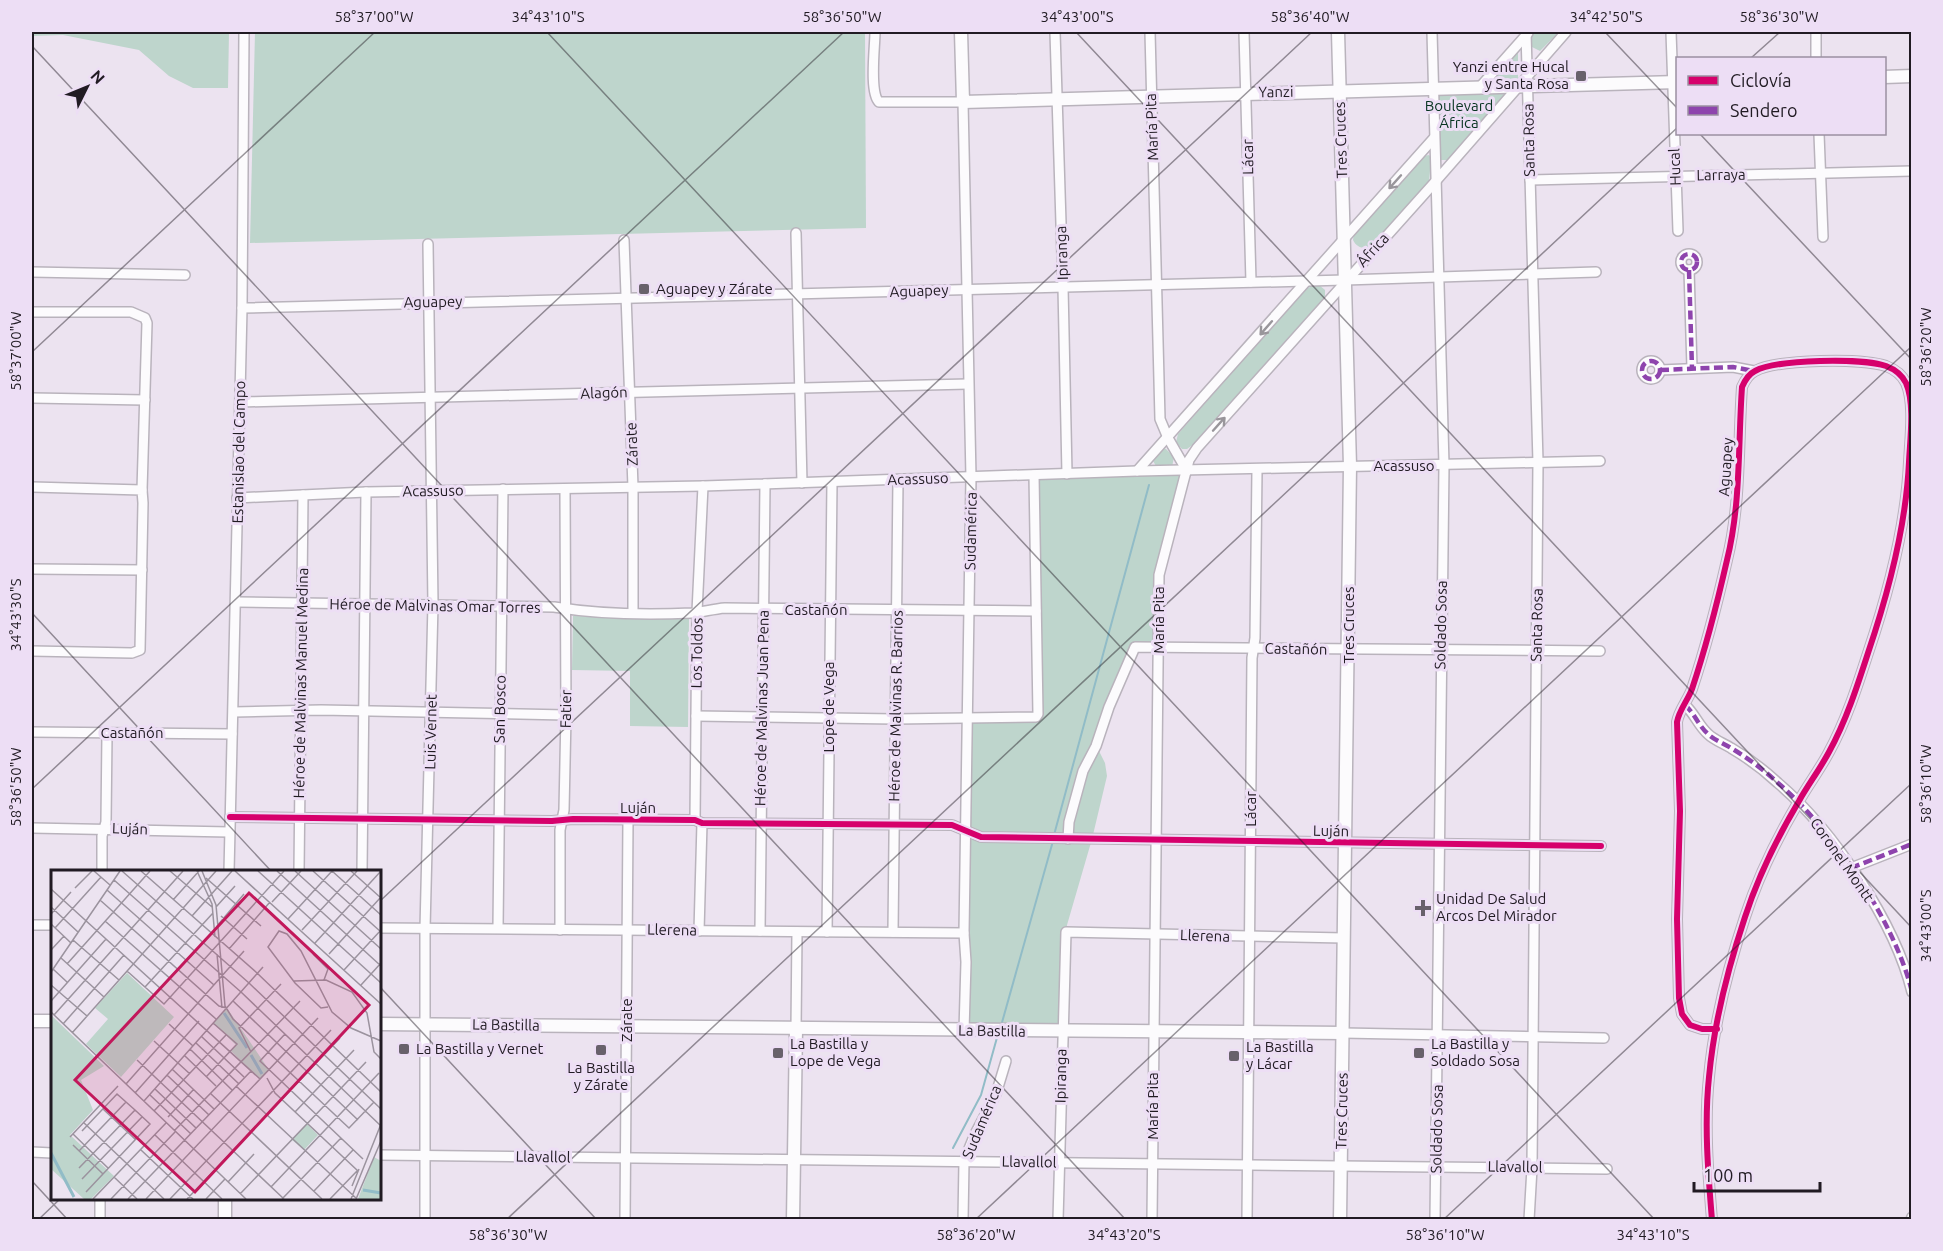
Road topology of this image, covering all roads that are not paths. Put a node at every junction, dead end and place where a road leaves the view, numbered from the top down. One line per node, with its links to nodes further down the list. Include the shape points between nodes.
1 (244, 32): 53 (street, Estanislao del Campo)
2 (875, 32): 24 (street, Yanzi, via 876,99 882,103)
3 (961, 32): 24 (street, Sudamérica)
4 (1055, 32): 23 (street, Ipiranga)
5 (1150, 32): 22 (street, María Pita)
6 (1244, 32): 21 (street, Lácar)
7 (1338, 32): 20 (street, Tres Cruces)
8 (1432, 32): 19 (street, Soldado Sosa)
9 (1566, 32): 16 (street, África)
10 (1671, 32): 17 (street, Hucal)
11 (1816, 32): 13 (street)
12 (1528, 33): 16 (street, Santa Rosa); 18 (street)
13 (1816, 57)
14 (1911, 76): 15 (street)
15 (1886, 77)
16 (1525, 82): 17 (street, Yanzi); 18 (street, Yanzi); 30 (street, Santa Rosa); 31 (street, África)
17 (1675, 82): 29 (street, Hucal)
18 (1480, 87): 19 (street, Yanzi)
19 (1433, 88): 20 (street, Yanzi); 26 (street, Soldado Sosa)
20 (1339, 90): 21 (street, Yanzi); 35 (street, Tres Cruces)
21 (1246, 93): 22 (street, Yanzi); 46 (street, Lácar)
22 (1151, 96): 23 (street, Yanzi); 47 (street, María Pita)
23 (1057, 99): 24 (street, Yanzi); 48 (street, Ipiranga)
24 (963, 102): 49 (street, Sudamérica)
25 (1819, 135): 28 (street)
26 (1434, 138): 31 (street, Soldado Sosa); 35 (street, África, one-way to 35)
27 (1911, 171): 28 (street, Larraya)
28 (1821, 174): 29 (street, Larraya); 34 (street)
29 (1675, 176): 30 (street, Larraya); 32 (street, Hucal)
30 (1530, 180): 41 (street, Santa Rosa)
31 (1435, 182): 43 (street, Soldado Sosa); 44 (street, África)
32 (1678, 231)
33 (796, 233): 50 (street)
34 (1823, 237)
35 (1344, 239): 44 (street, Tres Cruces); 45 (street, África)
36 (624, 240): 51 (street, Zárate)
37 (428, 244): 52 (street, Luis Vernet)
38 (1689, 270): 55 (street)
39 (32, 272): 42 (street)
40 (1596, 272): 41 (street, Aguapey)
41 (1532, 274): 43 (street, Aguapey); 67 (street, Santa Rosa)
42 (185, 275)
43 (1439, 276): 44 (street, Aguapey); 68 (street, Soldado Sosa)
44 (1346, 280): 45 (street, Aguapey); 69 (street, Tres Cruces); 72 (street, África, one-way to 44, via 1197,448)
45 (1306, 281): 46 (street, Aguapey); 65 (street, África, one-way to 65)
46 (1251, 282): 47 (street, Aguapey)
47 (1157, 284): 48 (street, Aguapey); 65 (street, María Pita, via 1160,419)
48 (1064, 286): 49 (street, Aguapey); 73 (street, Ipiranga)
49 (967, 290): 50 (street, Aguapey); 58 (street, Sudamérica)
50 (797, 294): 51 (street, Aguapey); 59 (street)
51 (627, 298): 52 (street, Aguapey); 60 (street, Zárate)
52 (429, 302): 53 (street, Aguapey); 62 (street, Luis Vernet)
53 (242, 308): 64 (street, Estanislao del Campo)
54 (32, 312): 63 (street, via 131,312 142,316 147,323)
55 (1692, 368): 56 (street); 57 (street)
56 (1660, 370)
57 (1755, 371): 112 (street, Aguapey, via 1742,387 1737,490 1728,558 1705,648); 127 (street, via 1797,362 1883,365 1896,371 1906,384 1910,428 1908,474 1899,540 1875,634 1829,752)
58 (968, 384): 59 (street, Alagón); 75 (street, Sudamérica)
59 (801, 387): 60 (street, Alagón); 78 (street)
60 (630, 392): 62 (street, Alagón); 82 (street, Zárate)
61 (32, 398): 63 (street)
62 (430, 398): 64 (street, Alagón); 87 (street, Luis Vernet)
63 (145, 400): 85 (street)
64 (240, 402): 89 (street, Estanislao del Campo)
65 (1168, 438): 71 (street, África); 72 (street, María Pita)
66 (1600, 461): 67 (street, Acassuso)
67 (1538, 462): 68 (street, Acassuso); 109 (street, Santa Rosa)
68 (1444, 465): 69 (street, Acassuso); 108 (street, Soldado Sosa)
69 (1350, 466): 70 (street, Acassuso); 107 (street, Tres Cruces)
70 (1257, 470): 72 (street, Acassuso); 106 (street, Lácar)
71 (1137, 471): 72 (street, Acassuso); 73 (street, Acassuso)
72 (1187, 471): 105 (street, María Pita, via 1160,567)
73 (1067, 474): 74 (street, Acassuso)
74 (1034, 475): 75 (street, Acassuso); 102 (street)
75 (971, 477): 76 (street, Acassuso); 100 (street, Sudamérica)
76 (898, 480): 77 (street, Acassuso); 101 (street, Héroe de Malvinas R. Barrios)
77 (832, 482): 78 (street, Acassuso); 99 (street, Lope de Vega)
78 (802, 483): 79 (street, Acassuso)
79 (765, 484): 80 (street, Acassuso); 98 (street, Héroe de Malvinas Juan Pena)
80 (703, 486): 82 (street, Acassuso); 104 (street, Los Toldos)
81 (32, 487): 85 (street)
82 (633, 487): 84 (street, Acassuso); 103 (street, Zárate)
83 (503, 489): 84 (street, Acassuso); 87 (street, Acassuso); 96 (street, San Bosco)
84 (565, 489): 97 (street, Fatier)
85 (142, 490): 91 (street)
86 (366, 492): 87 (street, Acassuso); 88 (street, Acassuso); 95 (street)
87 (433, 492): 94 (street, Luis Vernet)
88 (303, 495): 89 (street, Acassuso); 93 (street, Héroe de Malvinas Manuel Medina)
89 (237, 498): 92 (street, Estanislao del Campo)
90 (32, 568): 91 (street)
91 (142, 570): 110 (street, via 140,650)
92 (237, 602): 93 (street, Héroe de Malvinas Omar Torres); 114 (street, Estanislao del Campo)
93 (303, 604): 95 (street, Héroe de Malvinas Omar Torres); 113 (street, Héroe de Malvinas Manuel Medina)
94 (433, 604): 95 (street, Héroe de Malvinas Omar Torres); 96 (street, Héroe de Malvinas Omar Torres); 116 (street, Luis Vernet)
95 (364, 605): 115 (street)
96 (502, 606): 97 (street, Héroe de Malvinas Omar Torres); 117 (street, San Bosco)
97 (565, 609): 103 (street, Héroe de Malvinas Omar Torres); 118 (street, Fatier)
98 (764, 610): 99 (street, Castañón); 104 (street, Castañón, via 724,608); 120 (street, Héroe de Malvinas Juan Pena)
99 (830, 610): 101 (street, Castañón); 121 (street, Lope de Vega)
100 (970, 610): 101 (street, Castañón); 102 (street, Castañón); 122 (street, Sudamérica)
101 (897, 611): 123 (street, Héroe de Malvinas R. Barrios)
102 (1036, 611): 122 (street, via 1038,714 1032,718)
103 (633, 612): 104 (street, Castañón)
104 (697, 612): 119 (street, Los Toldos)
105 (1160, 648): 106 (street, Castañón); 143 (street, Castañón, via 1135,647 1083,771); 144 (street, María Pita)
106 (1253, 648): 107 (street, Castañón); 145 (street, Lácar)
107 (1349, 650): 108 (street, Castañón); 146 (street, Tres Cruces)
108 (1441, 650): 109 (street, Castañón); 147 (street, Soldado Sosa)
109 (1537, 650): 111 (street, Castañón); 149 (street, Santa Rosa)
110 (32, 651)
111 (1600, 651)
112 (1685, 705): 127 (street, Coronel Montt, via 1705,731 1751,761); 180 (street, Aguapey, via 1677,722 1679,998 1682,1014 1690,1025)
113 (300, 710): 114 (street); 115 (street); 129 (street, Héroe de Malvinas Manuel Medina)
114 (234, 712): 126 (street, Estanislao del Campo)
115 (364, 712): 116 (street); 130 (street)
116 (430, 713): 117 (street); 131 (street, Luis Vernet)
117 (500, 713): 118 (street); 134 (street, San Bosco)
118 (566, 715): 132 (street, Fatier)
119 (696, 716): 120 (street); 135 (street, Los Toldos)
120 (763, 717): 121 (street); 136 (street, Héroe de Malvinas Juan Pena)
121 (830, 718): 123 (street); 137 (street, Lope de Vega)
122 (968, 718): 123 (street); 142 (street, Sudamérica)
123 (895, 719): 138 (street, Héroe de Malvinas R. Barrios)
124 (32, 732): 125 (street, Castañón)
125 (107, 734): 126 (street, Castañón); 140 (street)
126 (232, 734): 128 (street, Estanislao del Campo)
127 (1798, 802): 151 (street, Coronel Montt); 180 (street, via 1746,913)
128 (230, 816): 129 (street, Luján); 141 (street, Estanislao del Campo)
129 (300, 819): 130 (street, Luján); 154 (street, Héroe de Malvinas Manuel Medina)
130 (363, 819): 131 (street, Luján); 155 (street)
131 (429, 820): 134 (street, Luján); 160 (street, Luis Vernet)
132 (562, 820): 133 (street, Luján); 134 (street, Luján); 161 (street, Fatier)
133 (628, 820): 135 (street, Luján); 162 (street, Zárate)
134 (498, 821): 159 (street, San Bosco)
135 (698, 821): 136 (street, Luján); 163 (street, Los Toldos)
136 (761, 823): 137 (street, Luján); 164 (street, Héroe de Malvinas Juan Pena)
137 (828, 824): 138 (street, Luján); 166 (street, Lope de Vega)
138 (895, 825): 142 (street, Luján, via 952,825); 167 (street, Héroe de Malvinas R. Barrios)
139 (32, 828): 140 (street, Luján)
140 (104, 828): 141 (street, Luján); 152 (street)
141 (229, 832): 153 (street, Estanislao del Campo)
142 (966, 832): 143 (street, Luján, via 981,837); 169 (street, Sudamérica)
143 (1064, 839): 144 (street, Luján)
144 (1156, 840): 145 (street, Luján); 170 (street, María Pita)
145 (1251, 840): 146 (street, Luján); 171 (street, Lácar)
146 (1345, 843): 147 (street, Luján); 172 (street, Tres Cruces)
147 (1438, 843): 149 (street, Luján); 186 (street, Soldado Sosa)
148 (1911, 844): 151 (street)
149 (1533, 845): 150 (street, Luján); 187 (street, Santa Rosa)
150 (1601, 846)
151 (1851, 868): 173 (street, Coronel Montt, via 1889,933)
152 (102, 870)
153 (229, 870)
154 (299, 870)
155 (362, 870)
156 (32, 925): 157 (street)
157 (51, 925)
158 (381, 928): 160 (street, Llerena)
159 (498, 928): 160 (street, Llerena); 161 (street, Llerena)
160 (425, 929): 177 (street, Luis Vernet)
161 (560, 930): 162 (street, Llerena)
162 (627, 930): 163 (street, Llerena); 178 (street, Zárate)
163 (699, 931): 164 (street, Llerena)
164 (760, 931): 165 (street, Llerena)
165 (797, 932): 166 (street, Llerena); 179 (street)
166 (827, 932): 167 (street, Llerena)
167 (893, 932): 169 (street, Llerena)
168 (1066, 932): 170 (street, Llerena); 182 (street, Ipiranga)
169 (964, 933): 181 (street, Sudamérica)
170 (1154, 934): 171 (street, Llerena); 183 (street, María Pita)
171 (1249, 937): 172 (street, Llerena); 184 (street, Lácar)
172 (1344, 938): 185 (street, Tres Cruces)
173 (1911, 992)
174 (32, 1021): 175 (street)
175 (51, 1021)
176 (381, 1024): 177 (street, La Bastilla)
177 (425, 1024): 178 (street, La Bastilla); 193 (street, Luis Vernet)
178 (627, 1026): 179 (street, La Bastilla); 194 (street, Zárate)
179 (796, 1029): 181 (street, La Bastilla); 195 (street)
180 (1717, 1029): 218 (street, via 1707,1108)
181 (964, 1031): 182 (street, La Bastilla)
182 (1062, 1032): 183 (street, La Bastilla); 197 (street, Ipiranga)
183 (1154, 1032): 184 (street, La Bastilla); 198 (street, María Pita)
184 (1250, 1032): 185 (street, La Bastilla); 199 (street, Lácar)
185 (1342, 1034): 186 (street, La Bastilla); 200 (street, Tres Cruces)
186 (1436, 1036): 187 (street, La Bastilla); 201 (street, Soldado Sosa)
187 (1532, 1037): 188 (street, La Bastilla); 202 (street, Santa Rosa)
188 (1604, 1038)
189 (1006, 1061): 196 (street, Sudamérica, via 996,1094)
190 (32, 1152): 191 (street)
191 (51, 1153)
192 (381, 1155): 193 (street, Llavallol)
193 (426, 1155): 194 (street, Llavallol); 208 (street, Luis Vernet)
194 (625, 1158): 195 (street, Llavallol); 209 (street, Zárate)
195 (793, 1159): 196 (street, Llavallol); 210 (street)
196 (964, 1161): 197 (street, Llavallol); 211 (street, Sudamérica)
197 (1059, 1162): 198 (street, Llavallol); 212 (street, Ipiranga)
198 (1152, 1163): 199 (street, Llavallol); 213 (street, María Pita)
199 (1247, 1165): 200 (street, Llavallol); 214 (street, Lácar)
200 (1341, 1166): 201 (street, Llavallol); 215 (street, Tres Cruces)
201 (1436, 1166): 202 (street, Llavallol); 216 (street, Soldado Sosa)
202 (1532, 1168): 203 (street, Llavallol); 217 (street, Santa Rosa)
203 (1607, 1169)
204 (100, 1200): 206 (street)
205 (225, 1200): 207 (street)
206 (100, 1220)
207 (225, 1220)
208 (425, 1220)
209 (625, 1220)
210 (793, 1220)
211 (963, 1220)
212 (1058, 1220)
213 (1152, 1220)
214 (1247, 1220)
215 (1340, 1220)
216 (1435, 1220)
217 (1529, 1220)
218 (1712, 1220)

